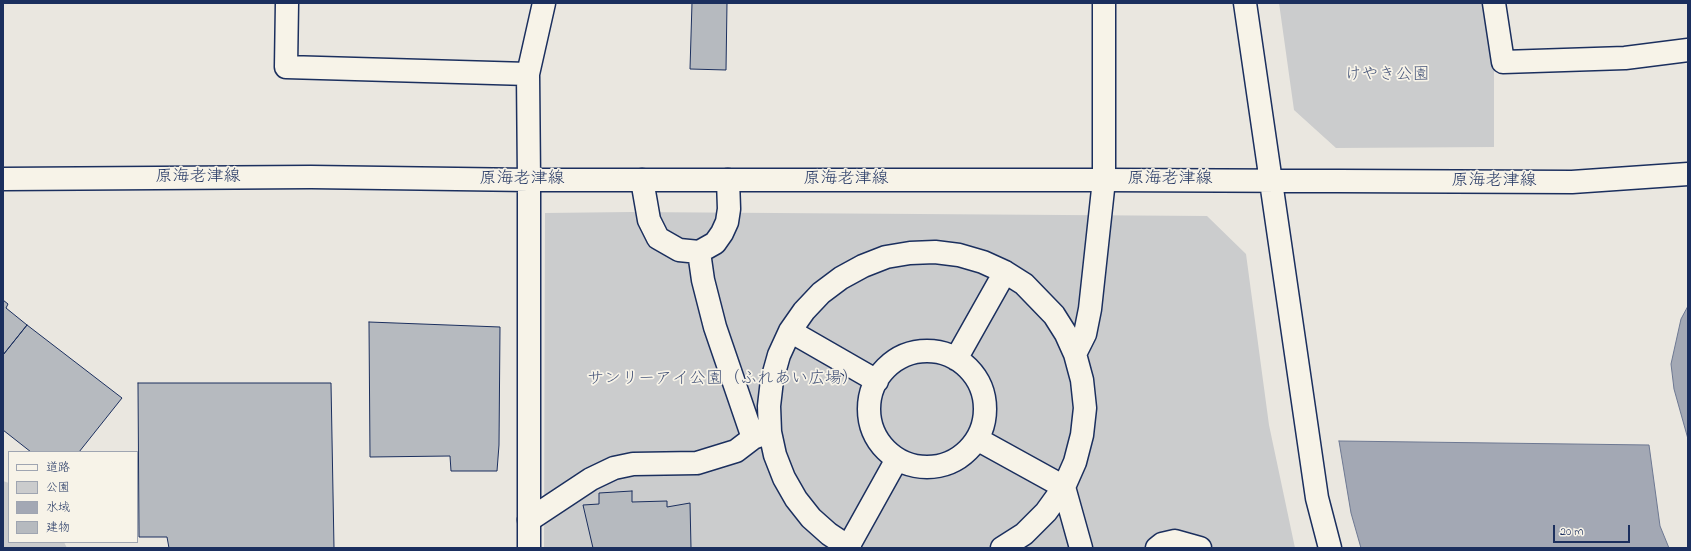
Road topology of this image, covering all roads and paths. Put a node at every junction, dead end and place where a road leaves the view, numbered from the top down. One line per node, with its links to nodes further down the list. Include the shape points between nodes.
1 (287, 3): 7 (street, via 286,67)
2 (544, 3): 7 (street)
3 (1104, 3): 13 (street)
4 (1245, 3): 14 (street)
5 (1494, 3): 6 (street, via 1503,62 1625,58)
6 (1688, 50)
7 (528, 74): 10 (street)
8 (1688, 174): 14 (street, 原海老津線, via 1572,182)
9 (3, 179): 10 (street, 原海老津線, via 311,177)
10 (529, 180): 11 (street, 原海老津線); 25 (street)
11 (642, 180): 12 (street, 原海老津線); 15 (street, via 649,220 658,238 679,250)
12 (728, 180): 13 (street, 原海老津線); 15 (street, via 727,222 715,243)
13 (1104, 180): 14 (street, 原海老津線); 18 (street, via 1090,309 1085,334)
14 (1270, 180): 32 (street, via 1317,498)
15 (699, 252): 21 (street, via 715,327)
16 (1005, 272): 17 (street, via 983,262 947,254 910,253 886,257 841,278 821,293 804,310); 18 (street, via 1024,284 1054,315); 19 (street)
17 (790, 331): 20 (street); 21 (street, via 779,355 772,380)
18 (1075, 354): 24 (street, via 1082,380 1085,408 1077,455)
19 (956, 359): 20 (street, via 942,353 927,351 912,354 898,359); 22 (street, via 968,368 977,380 983,395 983,425)
20 (877, 381): 23 (street, via 871,394 871,424 881,444)
21 (762, 435): 25 (street, via 736,451 697,463 633,464 614,468 591,479); 27 (street, via 775,455 796,499 811,518)
22 (977, 439): 23 (street, via 965,453 949,463 938,466 914,466); 24 (street)
23 (896, 459): 27 (street)
24 (1064, 487): 28 (street, via 1046,512 1024,534); 29 (street)
25 (529, 520): 26 (street)
26 (529, 548)
27 (849, 548)
28 (1002, 548)
29 (1081, 548)
30 (1157, 548): 31 (street, via 1175,541)
31 (1200, 548)
32 (1330, 548)

